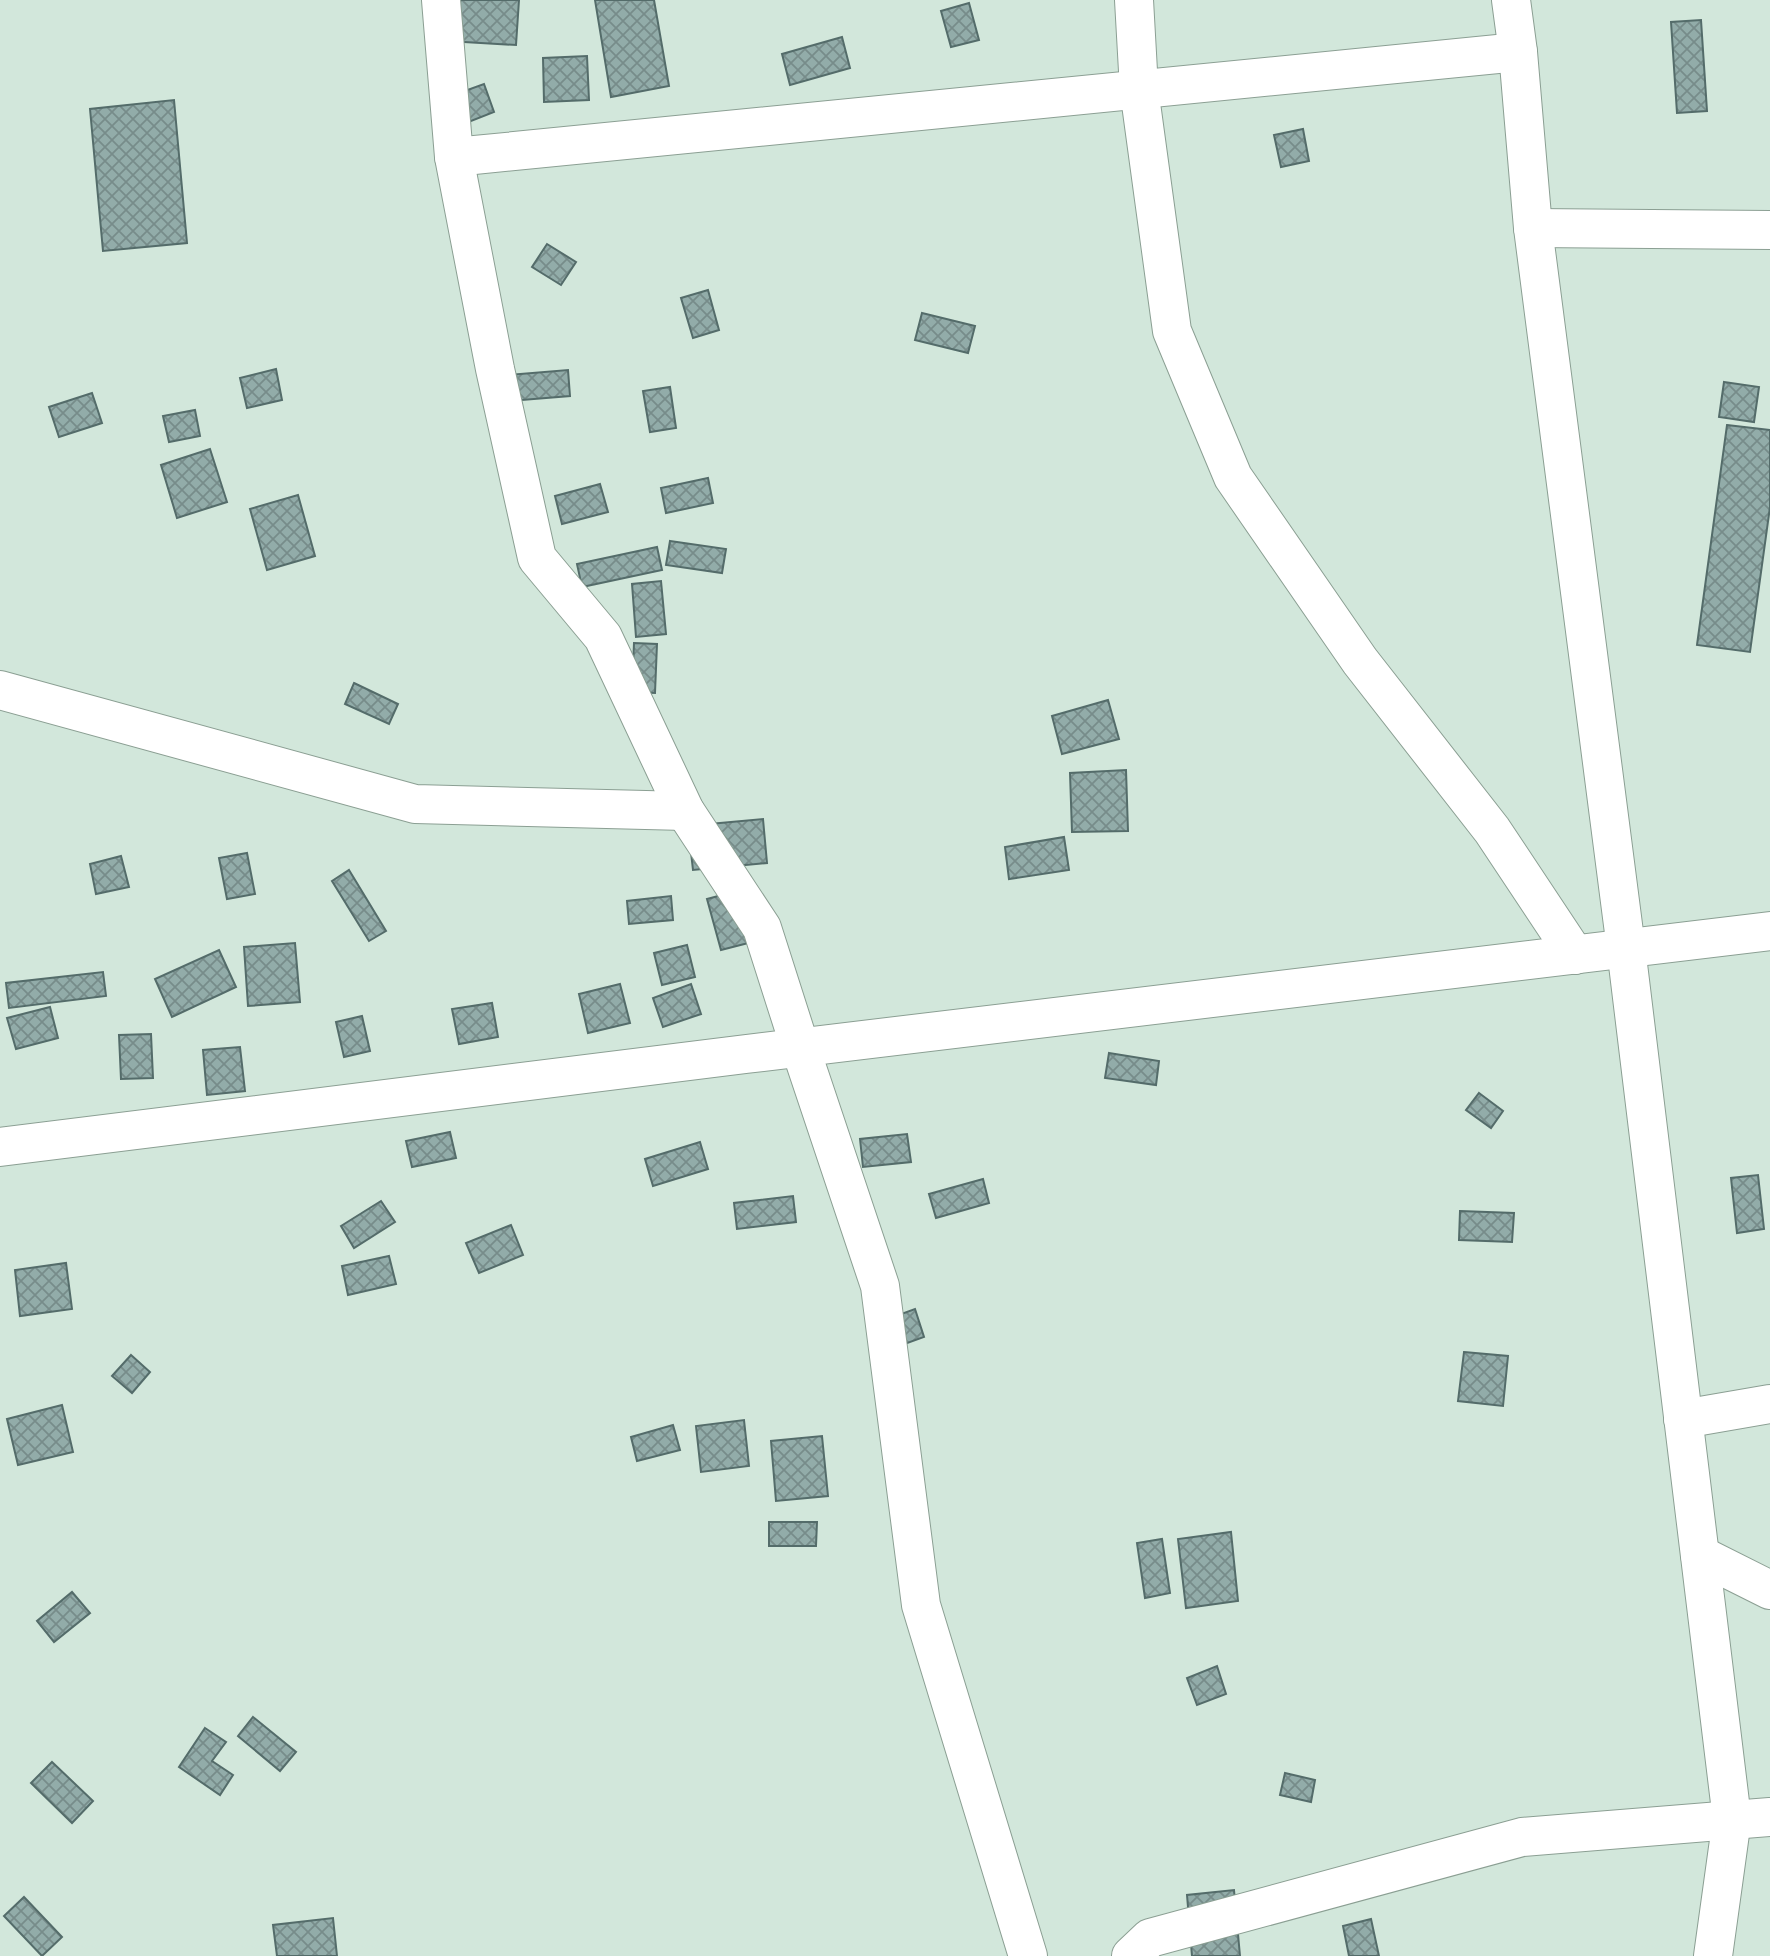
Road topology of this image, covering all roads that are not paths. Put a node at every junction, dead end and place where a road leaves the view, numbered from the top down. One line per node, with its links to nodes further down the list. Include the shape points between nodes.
1 (441, 0): 6 (street)
2 (1134, 0): 5 (street)
3 (1511, 0): 4 (street)
4 (1518, 52): 5 (street); 7 (street)
5 (1139, 89): 6 (street); 13 (street, via 1172,331 1233,477 1360,661 1492,830)
6 (454, 157): 10 (street, via 537,558 603,637)
7 (1533, 228): 8 (street); 12 (street)
8 (1770, 230)
9 (0, 690): 10 (street, via 415,804)
10 (685, 811): 14 (street, via 762,928)
11 (1770, 931): 12 (street)
12 (1626, 948): 13 (street); 17 (street)
13 (1575, 954): 14 (street)
14 (800, 1047): 15 (street); 22 (street, via 880,1286 921,1605)
15 (0, 1147)
16 (1770, 1404): 17 (street)
17 (1683, 1419): 18 (street)
18 (1700, 1555): 19 (street); 21 (street)
19 (1770, 1590)
20 (1770, 1816): 21 (street)
21 (1732, 1819): 23 (street, via 1522,1837 1150,1938); 24 (street)
22 (1028, 1956)
23 (1132, 1956)
24 (1713, 1956)

